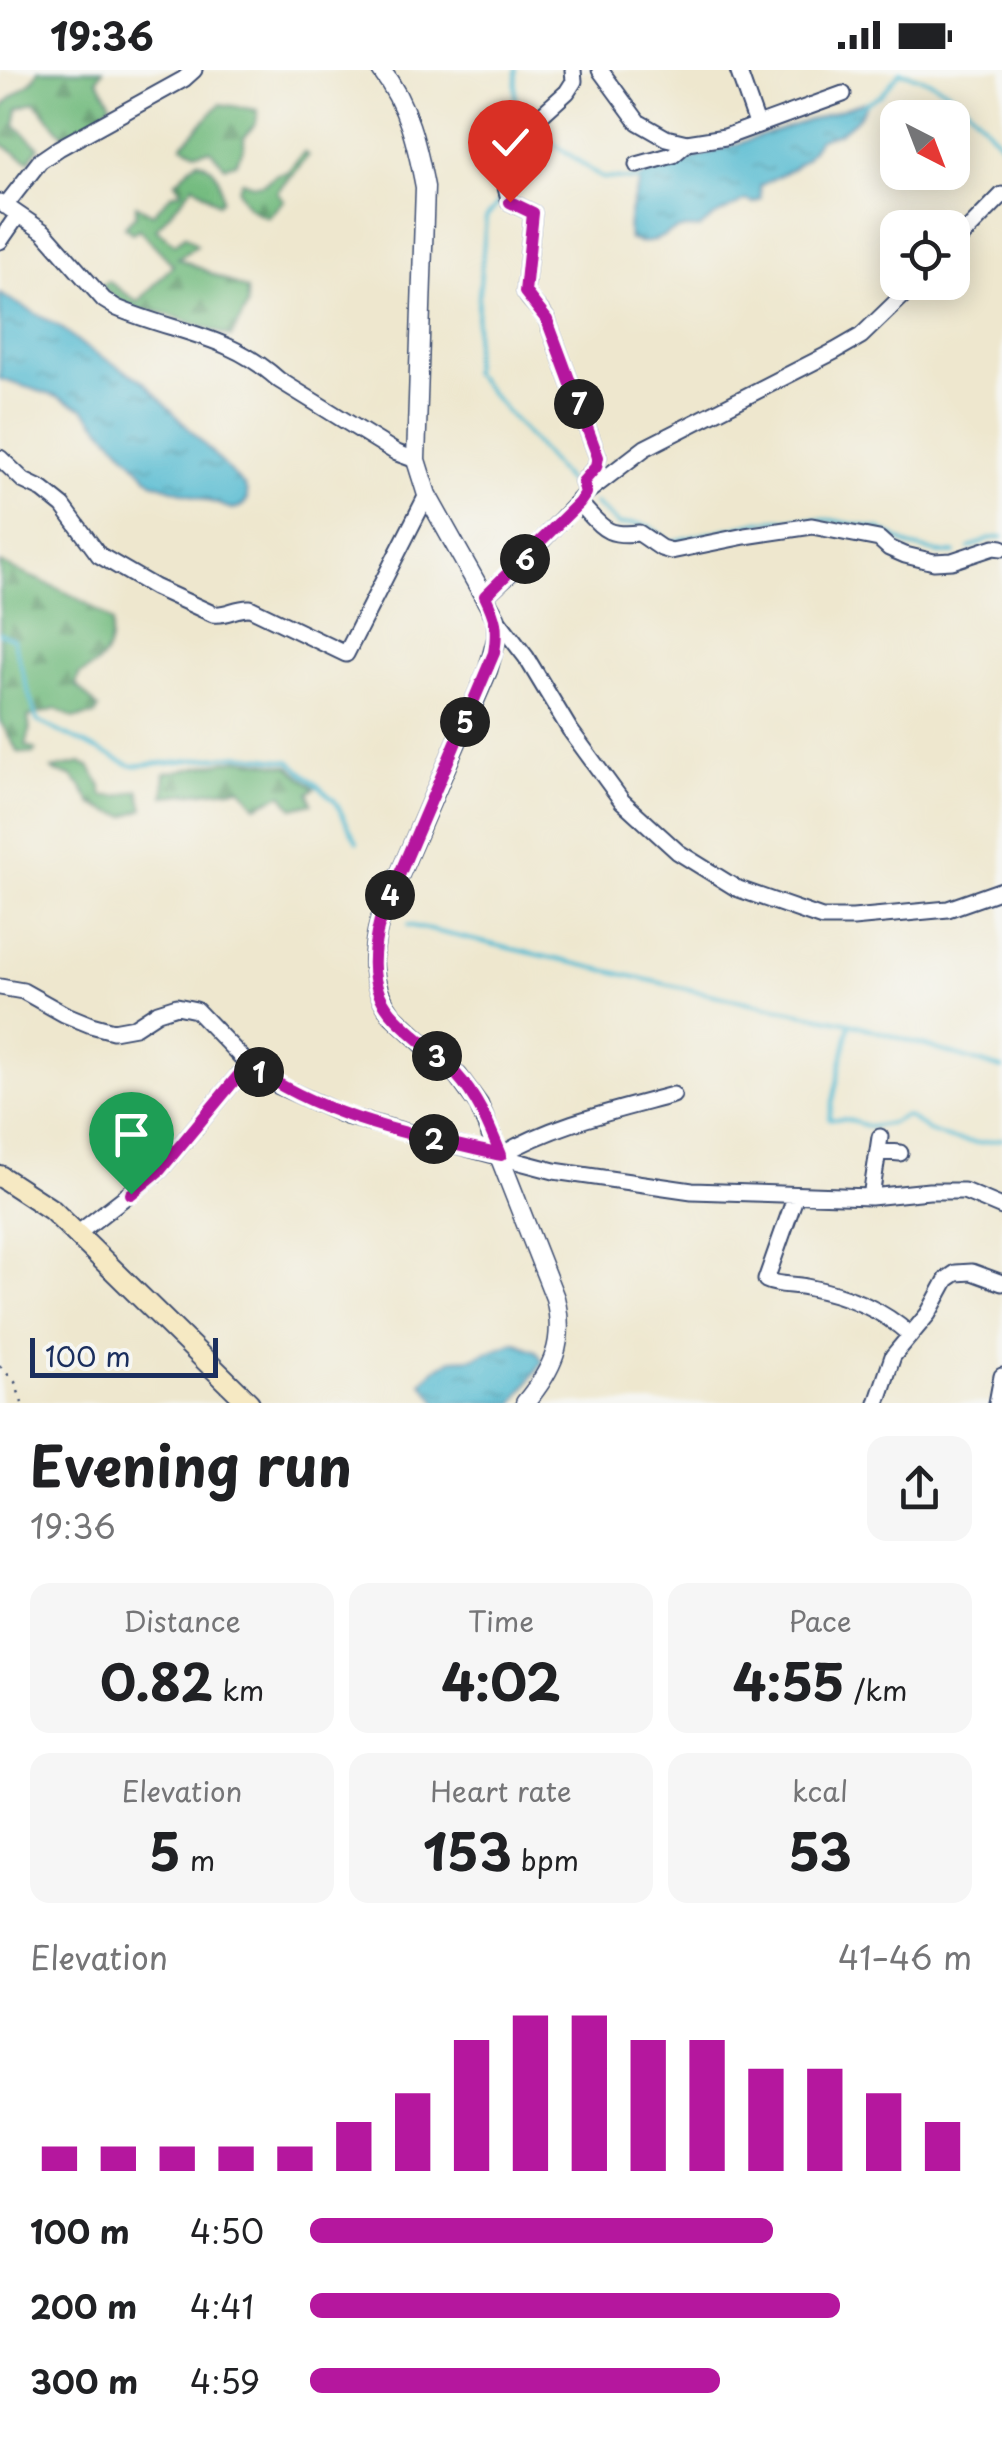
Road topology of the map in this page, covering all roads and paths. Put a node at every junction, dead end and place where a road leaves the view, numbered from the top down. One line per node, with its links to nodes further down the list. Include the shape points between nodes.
1 (194, 70): 11 (street, via 40,161)
2 (382, 70): 16 (street, via 407,113 424,187)
3 (574, 70): 18 (street, via 567,92 496,156 510,202 533,213 525,292 547,320 598,457)
4 (600, 70): 8 (street, via 638,122)
5 (738, 70): 7 (street)
6 (843, 94): 7 (street)
7 (757, 124): 8 (street)
8 (687, 143): 9 (street, via 673,155)
9 (637, 166)
10 (1002, 196): 12 (street)
11 (8, 208): 13 (street); 16 (street, via 44,232 104,300 235,349)
12 (970, 228)
13 (0, 241)
14 (898, 300): 18 (street, via 861,336 645,448)
15 (0, 458): 17 (street, via 63,506 99,555 154,587 213,614 250,608 346,654)
16 (416, 460): 17 (street)
17 (427, 494): 20 (street)
18 (582, 498): 19 (street, via 608,532 640,533 671,551 812,526 878,539 934,562); 20 (street)
19 (1002, 548)
20 (485, 596): 21 (street)
21 (496, 618): 22 (street, via 622,802 678,852 736,888 822,918 948,909); 27 (street, via 494,653 380,920 372,960 384,1004 468,1088)
22 (1002, 890)
23 (0, 987): 24 (street, via 113,1031 178,1006 196,1010)
24 (248, 1064): 27 (street, via 276,1085 346,1116); 32 (street, via 160,1170)
25 (673, 1095): 27 (street, via 564,1125)
26 (900, 1152): 30 (street, via 879,1144)
27 (501, 1155): 29 (street, via 554,1171 692,1191); 39 (street, via 560,1328 553,1360)
28 (0, 1176): 32 (main road)
29 (796, 1195): 30 (street); 34 (street, via 766,1280 856,1301)
30 (872, 1196): 31 (street, via 964,1191)
31 (1002, 1208)
32 (78, 1234): 38 (main road)
33 (1002, 1283): 34 (street, via 956,1273)
34 (910, 1334): 40 (street, via 893,1356)
35 (0, 1366): 37 (path)
36 (1002, 1376): 41 (street)
37 (22, 1403)
38 (250, 1403)
39 (524, 1403)
40 (877, 1403)
41 (997, 1403)

